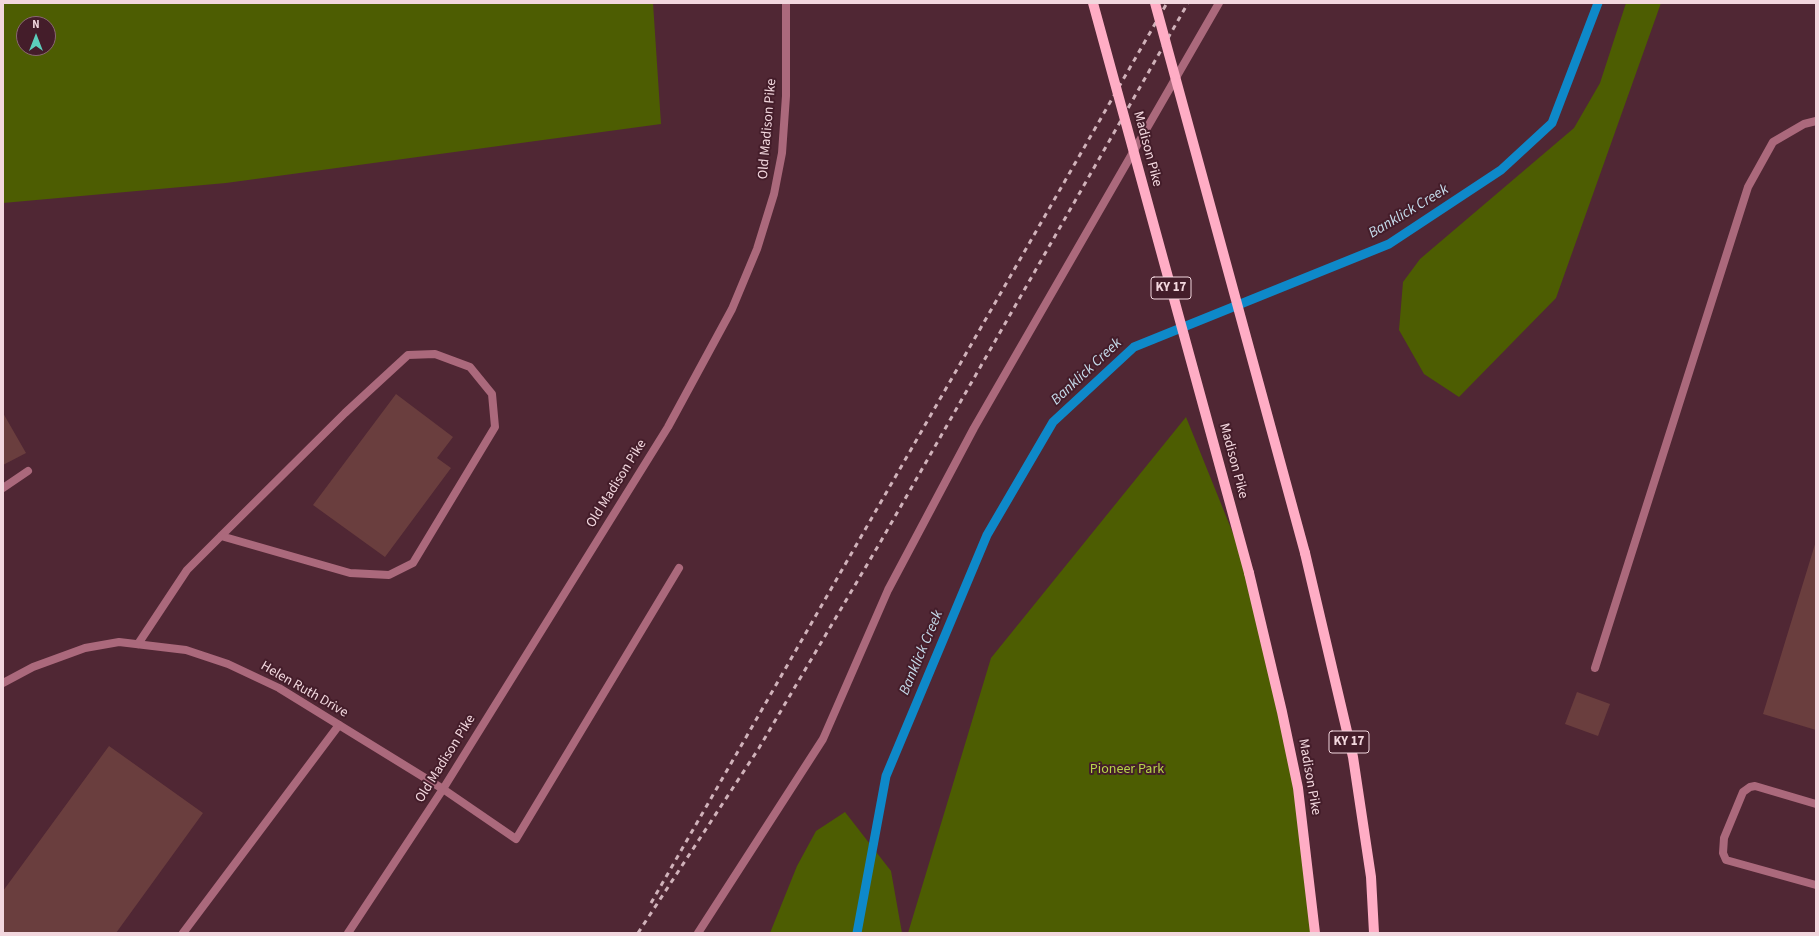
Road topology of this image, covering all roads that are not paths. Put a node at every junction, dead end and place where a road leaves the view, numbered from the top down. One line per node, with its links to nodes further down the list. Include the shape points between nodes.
1 (786, 3): 14 (street, Old Madison Pike, via 786,96 781,160 774,194 757,249 732,309 668,427)
2 (1093, 3): 20 (main road, Madison Pike / KY 17, bridge, via 1249,574 1282,712 1298,788)
3 (1155, 3): 21 (main road, KY 17, bridge, via 1306,554 1353,757 1371,877)
4 (1219, 3): 19 (street, via 974,428 888,590 823,739)
5 (1816, 121): 11 (street, via 1804,124 1773,142 1748,187)
6 (28, 471): 7 (street)
7 (3, 488)
8 (221, 536): 8 (street, via 345,413 408,355 435,354 470,367 492,394 496,427 414,562 389,575 350,572); 10 (street, via 187,570)
9 (679, 568): 14 (street, Helen Ruth Drive, via 516,839)
10 (138, 644): 12 (street, Helen Ruth Drive, via 119,642 85,648 33,667); 13 (street, Helen Ruth Drive, via 186,650 228,664 279,688)
11 (1595, 668)
12 (3, 683)
13 (339, 725): 14 (street, Helen Ruth Drive); 17 (street)
14 (443, 789): 18 (street, Old Madison Pike)
15 (1816, 804): 16 (street, via 1755,786 1750,787 1743,792 1724,838 1723,852 1726,860)
16 (1816, 885)
17 (183, 933)
18 (348, 933)
19 (698, 933)
20 (1315, 933)
21 (1374, 933)

